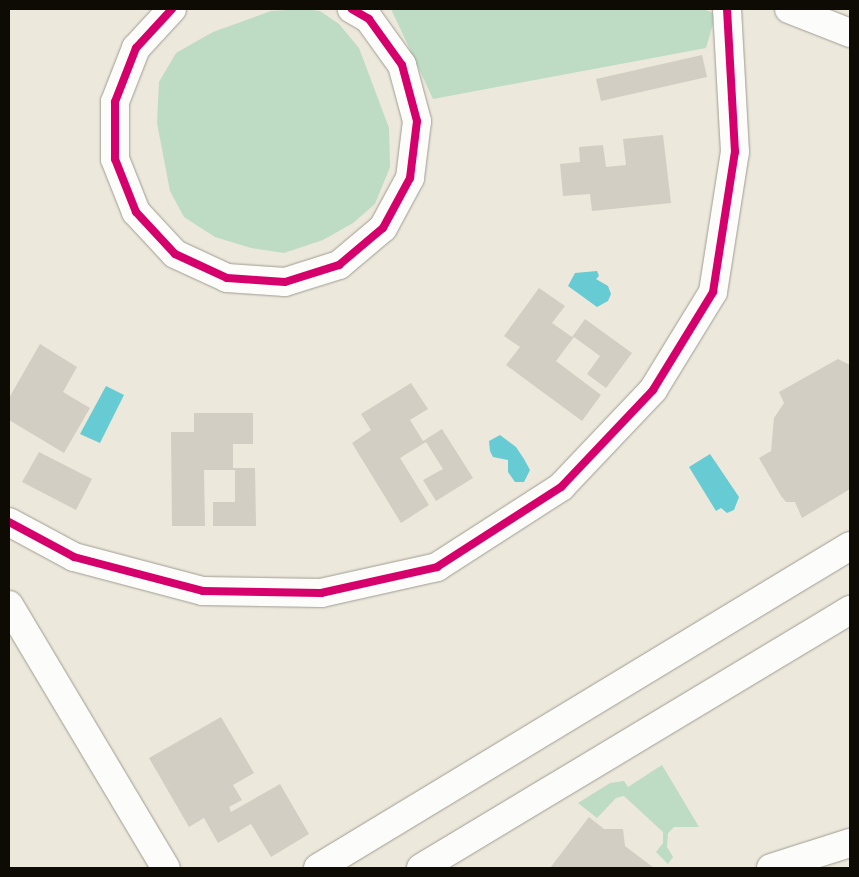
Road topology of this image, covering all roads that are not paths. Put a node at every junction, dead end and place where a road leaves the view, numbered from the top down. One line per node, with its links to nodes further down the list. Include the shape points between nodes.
1 (172, 9): 2 (street, via 136,48 115,102 115,159 136,212 175,254 228,278 285,282 339,265 383,228 410,178 417,121 402,65 369,19)
2 (352, 9)
3 (726, 9): 6 (street, via 736,152 713,292 653,390 561,487 437,567 321,592 202,591 74,558)
4 (789, 9): 5 (street)
5 (850, 33)
6 (9, 522)
7 (850, 546): 12 (street)
8 (9, 605): 11 (street)
9 (850, 610): 13 (street)
10 (850, 843): 14 (street)
11 (166, 868)
12 (318, 868)
13 (421, 868)
14 (771, 868)

